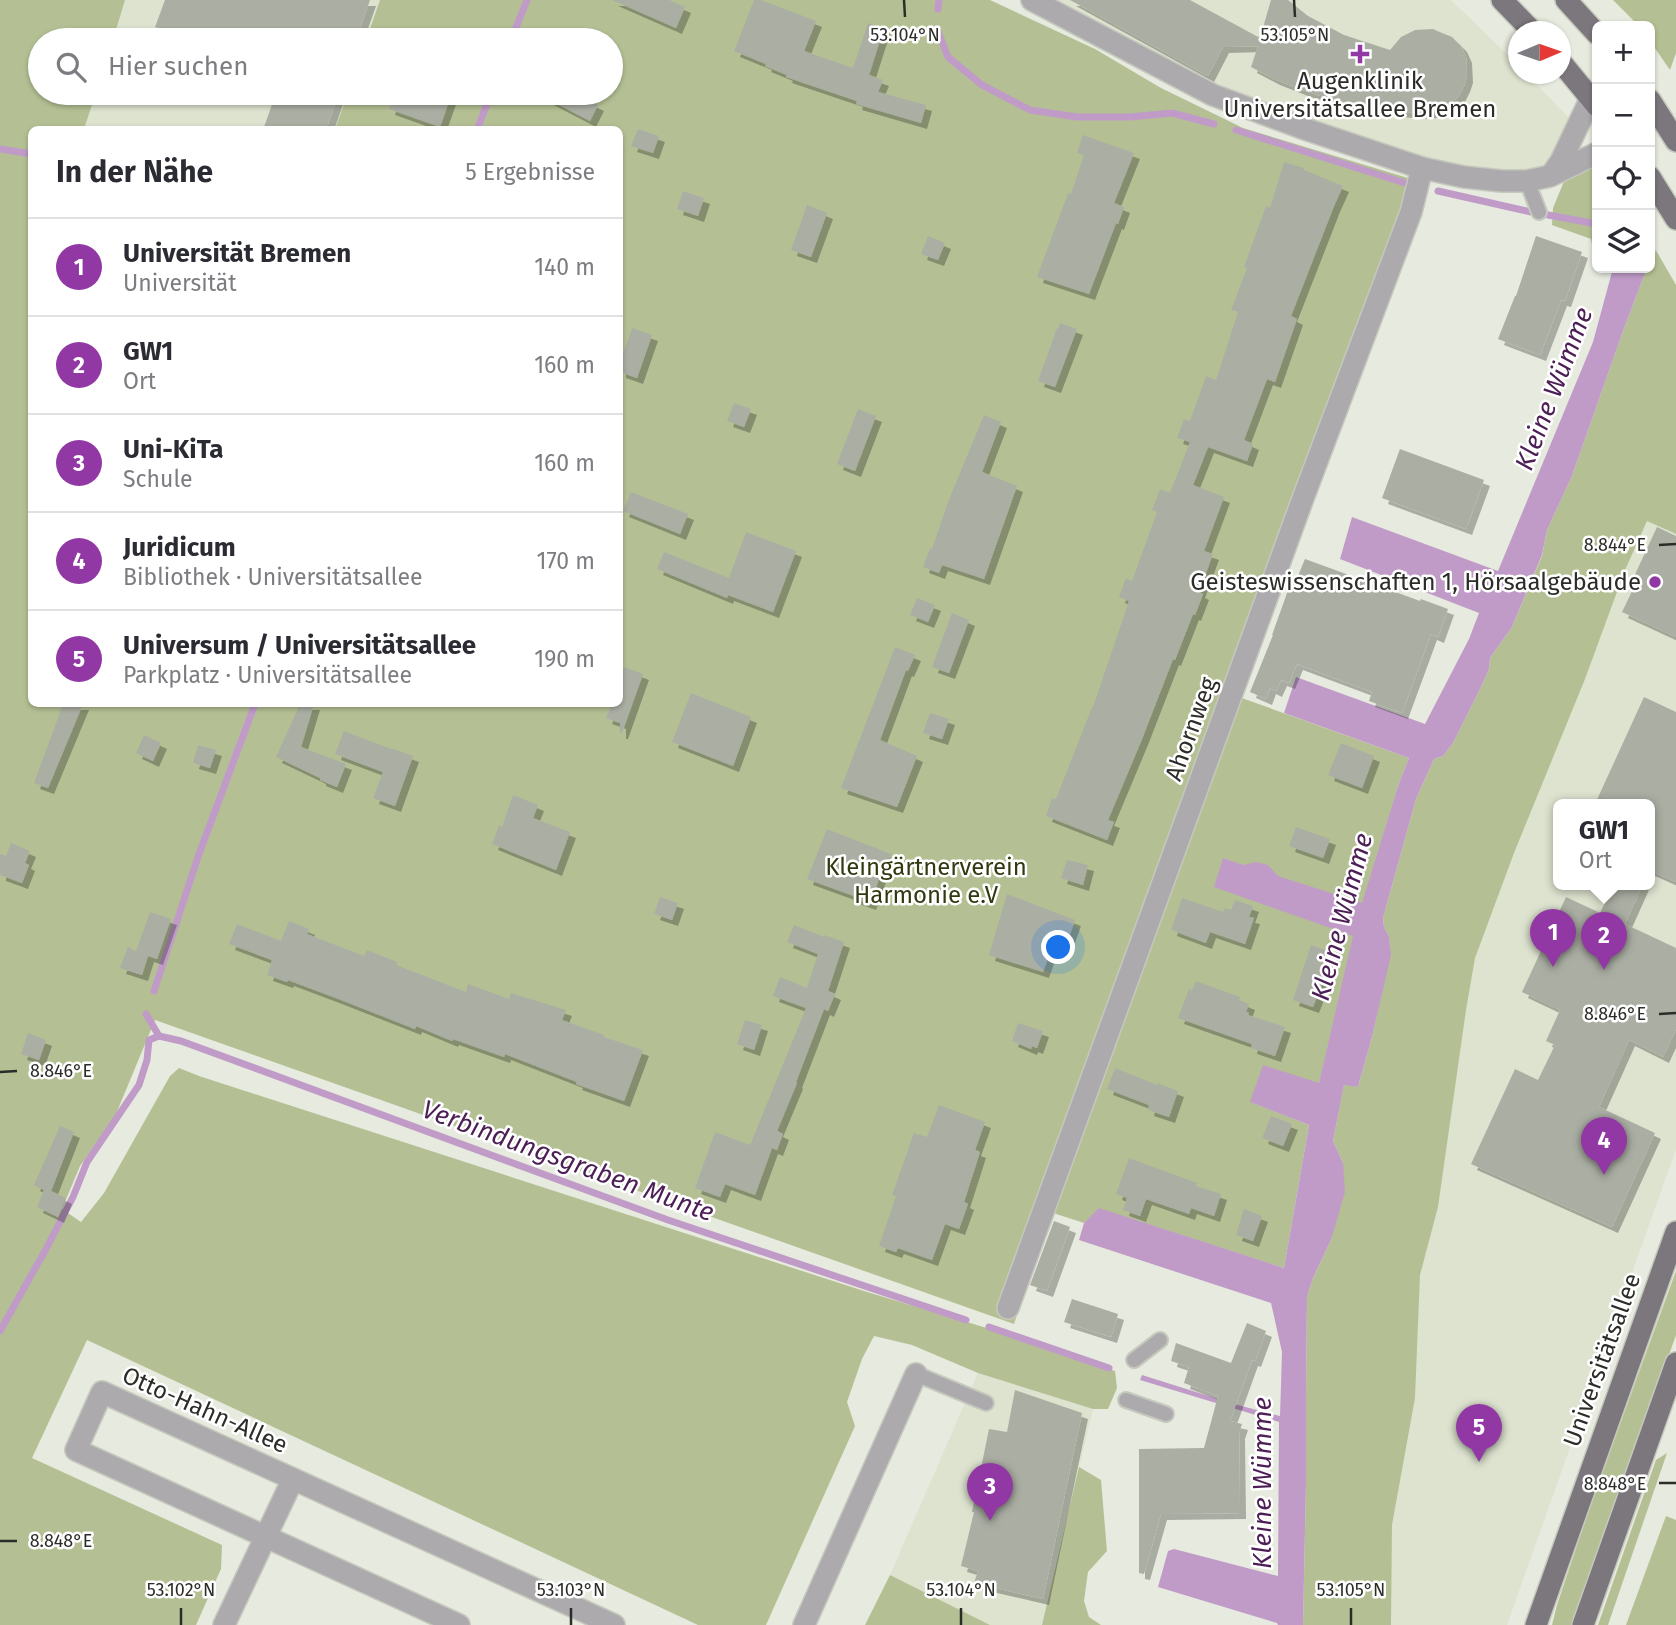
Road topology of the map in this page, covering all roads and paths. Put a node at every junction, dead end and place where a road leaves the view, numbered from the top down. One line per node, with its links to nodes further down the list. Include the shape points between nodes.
1 (1032, 0): 12 (street, via 1213,95)
2 (1502, 0): 4 (main road)
3 (1566, 0): 5 (main road)
4 (1522, 21)
5 (1592, 29)
6 (1571, 74): 7 (main road)
7 (1592, 100)
8 (1592, 106): 13 (street)
9 (1655, 108): 10 (main road)
10 (1676, 141)
11 (1592, 155): 13 (street)
12 (1422, 168): 14 (street, via 1464,177); 19 (street, Ahornweg, via 1411,212)
13 (1550, 176): 14 (street)
14 (1527, 181): 17 (lane)
15 (1655, 184): 16 (main road)
16 (1674, 210)
17 (1539, 212)
18 (1676, 1232): 33 (main road, Universitätsallee)
19 (1008, 1308)
20 (1160, 1340): 21 (lane)
21 (1134, 1360)
22 (1676, 1363): 34 (main road)
23 (916, 1374): 25 (lane); 32 (street)
24 (1126, 1400): 26 (lane)
25 (986, 1403)
26 (1166, 1414)
27 (293, 1479): 28 (street); 28 (street, Otto-Hahn-Allee, via 102,1392 76,1450); 31 (street, Otto-Hahn-Allee)
28 (265, 1536): 29 (street); 30 (street, Otto-Hahn-Allee)
29 (224, 1625)
30 (459, 1625)
31 (614, 1625)
32 (804, 1625)
33 (1536, 1625)
34 (1583, 1625)

